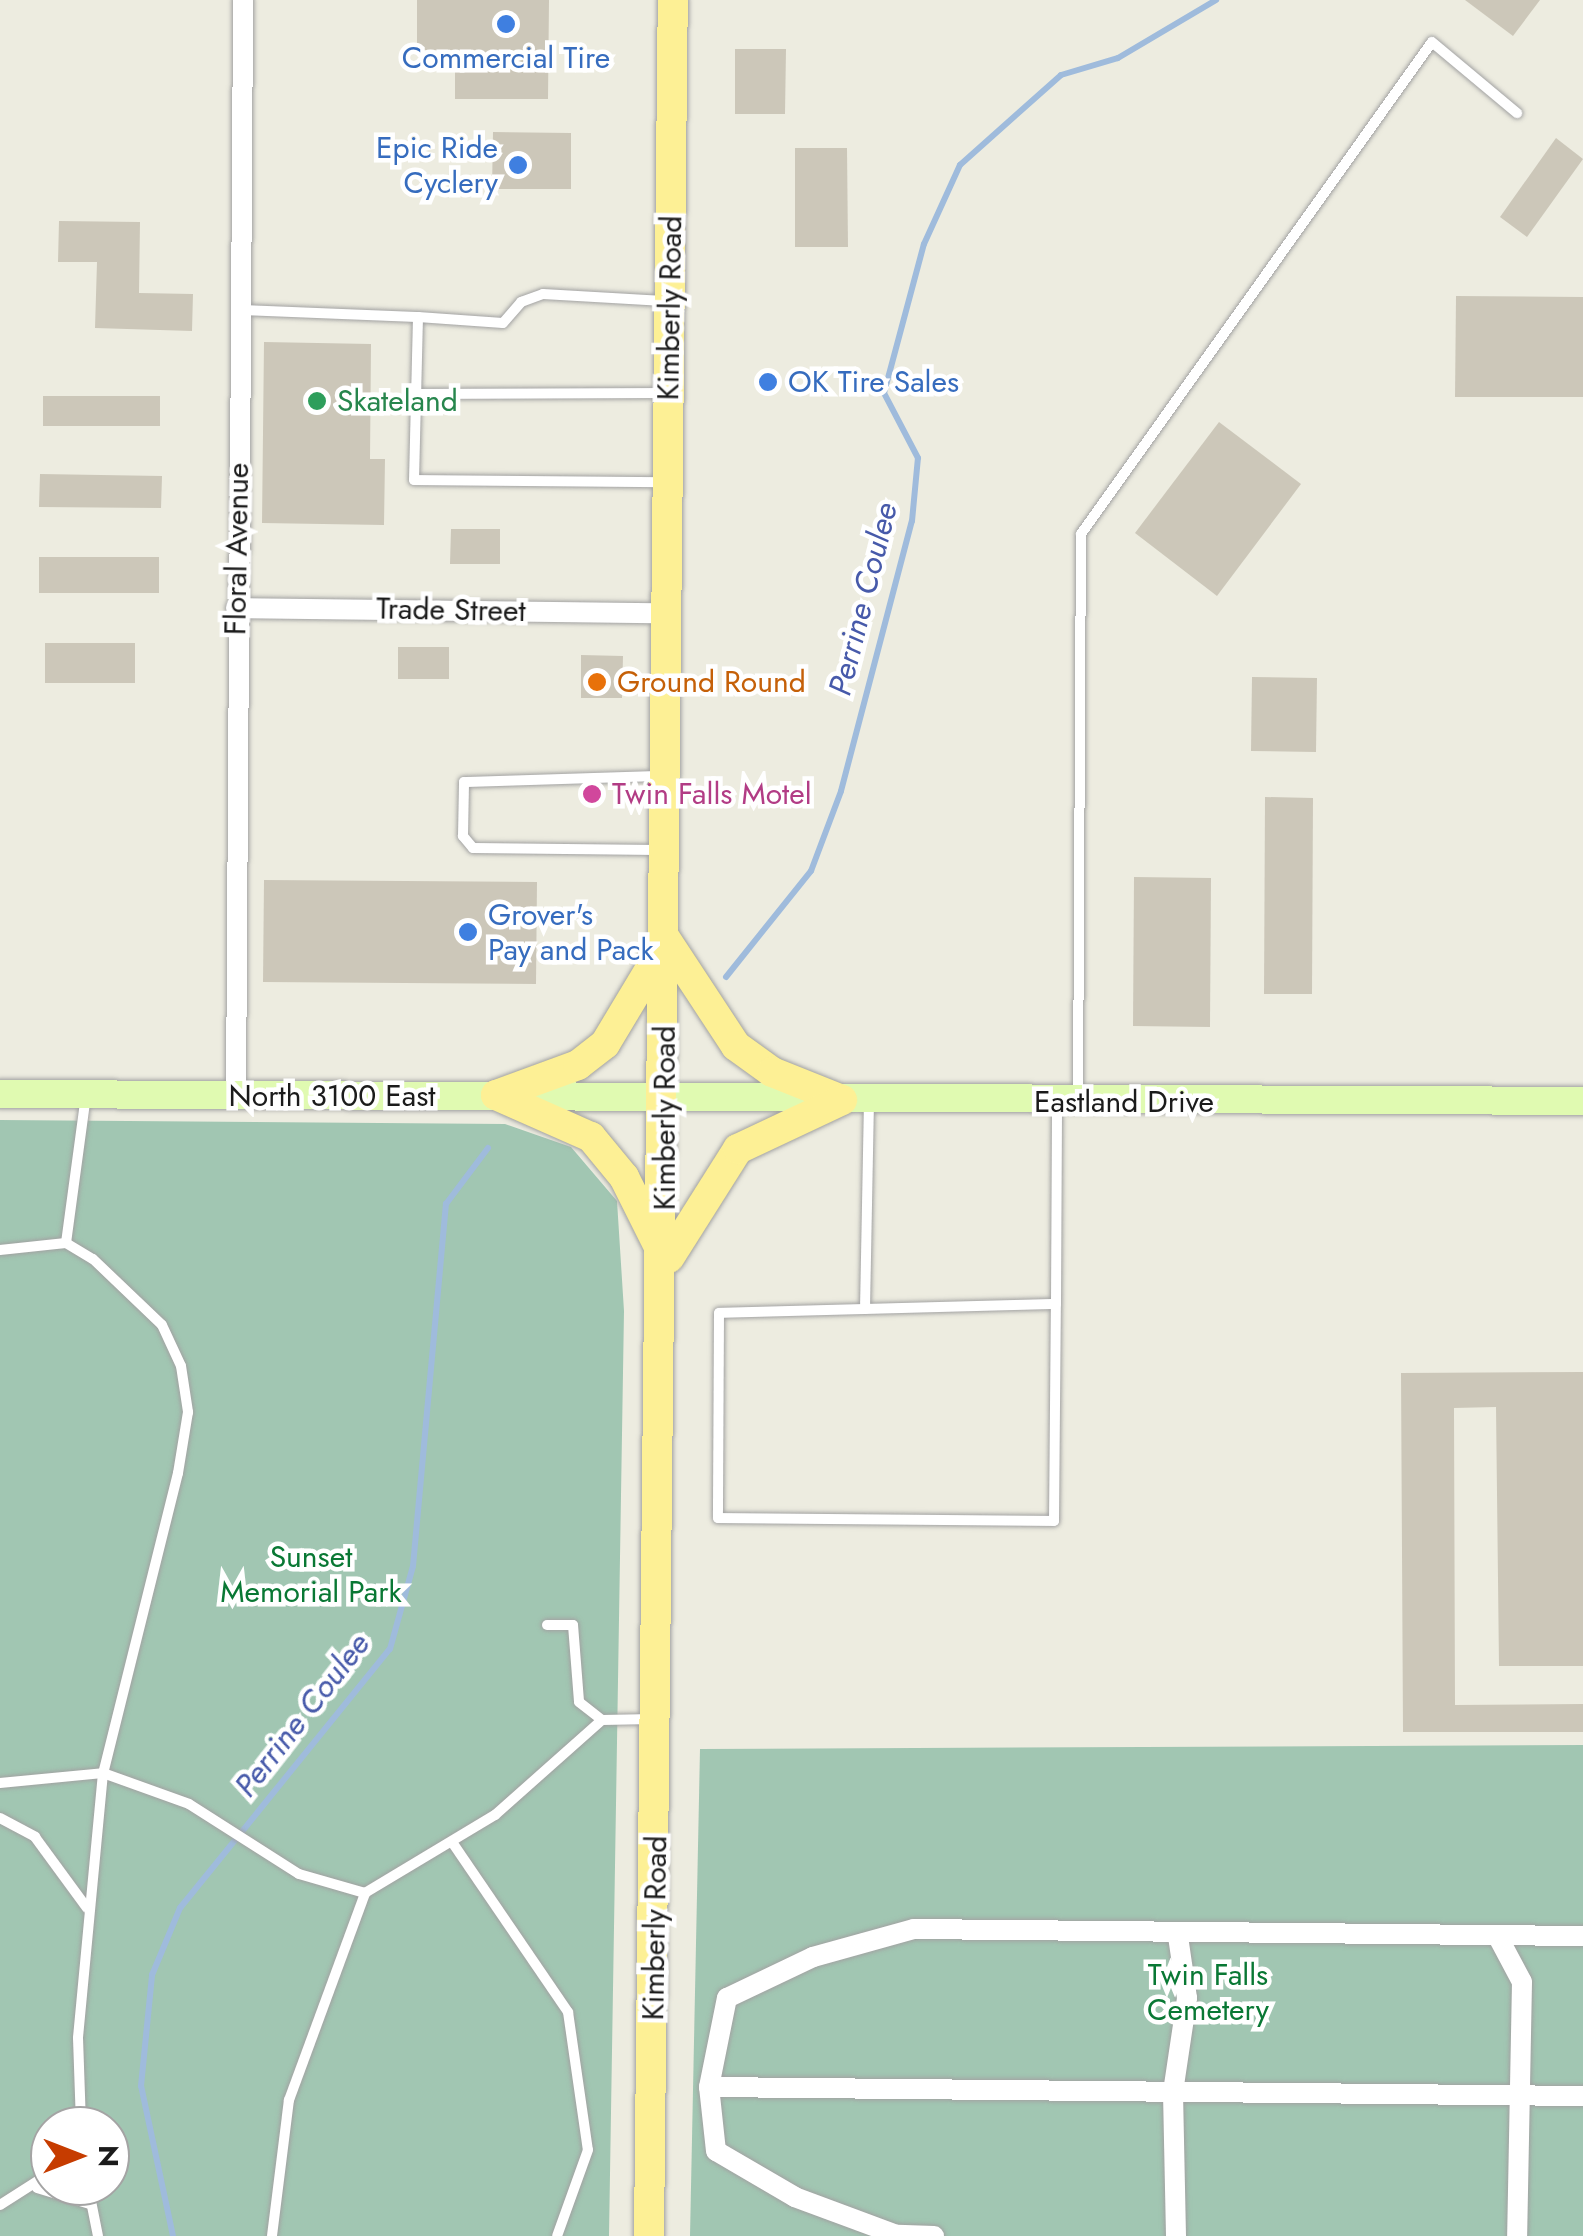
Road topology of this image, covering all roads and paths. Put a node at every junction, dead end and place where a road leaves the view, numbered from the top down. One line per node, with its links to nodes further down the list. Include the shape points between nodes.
1 (243, 0): 5 (street, Floral Avenue)
2 (673, 0): 4 (main road, Kimberly Road)
3 (1517, 112): 22 (lane, via 1432,42 1080,534)
4 (670, 301): 6 (lane, via 542,294 504,323); 7 (main road, Kimberly Road)
5 (240, 310): 6 (lane); 10 (street, Floral Avenue)
6 (418, 317): 8 (lane)
7 (669, 393): 8 (lane); 9 (main road, Kimberly Road)
8 (417, 394): 9 (lane, via 414,480)
9 (668, 482): 11 (main road, Kimberly Road)
10 (236, 608): 11 (street, Trade Street); 18 (street, Floral Avenue)
11 (667, 613): 12 (main road, Kimberly Road)
12 (666, 776): 13 (main road, Kimberly Road); 13 (lane, via 478,776 464,782 462,836 473,848)
13 (665, 850): 14 (main road, Kimberly Road)
14 (666, 938): 17 (main road, via 604,1044 578,1064); 19 (main road, Kimberly Road); 20 (main road, via 736,1046 772,1072)
15 (0, 1094): 16 (main road, North 3100 East)
16 (86, 1095): 18 (main road, North 3100 East); 23 (lane)
17 (496, 1095): 18 (main road, North 3100 East); 19 (main road, North 3100 East); 25 (main road, via 591,1137 646,1212)
18 (236, 1097)
19 (664, 1098): 20 (main road, Eastland Drive); 25 (main road, Kimberly Road)
20 (856, 1099): 22 (main road, Eastland Drive); 25 (main road, via 738,1149 707,1186); 27 (lane)
21 (1583, 1101): 22 (main road, Eastland Drive)
22 (1068, 1102): 26 (lane)
23 (66, 1243): 24 (lane); 31 (lane, via 162,1325 188,1412)
24 (0, 1250)
25 (666, 1266): 29 (main road, Kimberly Road)
26 (1056, 1304): 27 (lane); 27 (lane, via 1054,1521 718,1518 719,1312)
27 (865, 1309)
28 (547, 1625): 30 (lane, via 573,1625 579,1702)
29 (658, 1718): 30 (lane); 51 (main road, Kimberly Road)
30 (602, 1720): 34 (lane, via 538,1783)
31 (103, 1773): 32 (lane); 35 (lane, via 220,1825 251,1850); 36 (lane)
32 (0, 1782)
33 (0, 1818): 36 (lane, via 36,1837 73,1877)
34 (452, 1842): 35 (lane); 50 (lane, via 568,2012 588,2150)
35 (365, 1893): 49 (lane, via 304,2048)
36 (88, 1910): 44 (lane)
37 (1498, 1935): 38 (street); 39 (street); 42 (street, via 1522,1982)
38 (1178, 1936): 40 (street, via 914,1929 813,1958 727,1998); 41 (street, via 1187,1998)
39 (1583, 1936)
40 (709, 2087): 41 (street); 52 (street, via 716,2152 795,2198 896,2235)
41 (1172, 2092): 42 (street); 53 (street)
42 (1518, 2095): 43 (street); 54 (street)
43 (1583, 2096)
44 (82, 2106)
45 (30, 2191): 46 (lane)
46 (0, 2205)
47 (90, 2206): 48 (lane)
48 (98, 2236)
49 (272, 2236)
50 (557, 2236)
51 (649, 2236)
52 (934, 2236)
53 (1176, 2236)
54 (1517, 2236)

